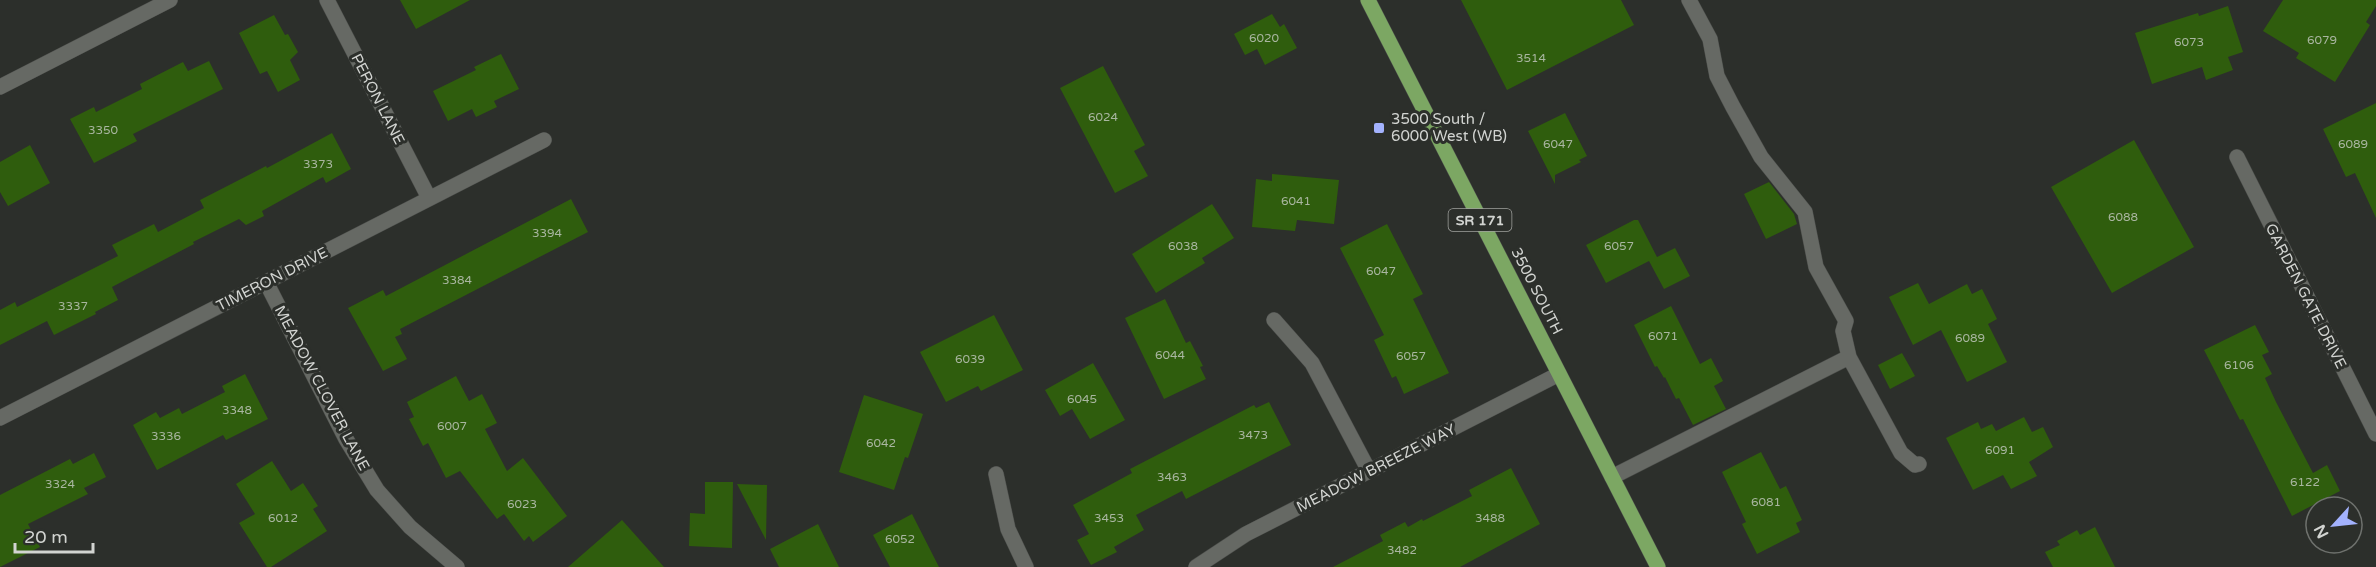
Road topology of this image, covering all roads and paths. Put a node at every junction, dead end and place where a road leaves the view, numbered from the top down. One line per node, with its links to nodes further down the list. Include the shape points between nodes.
1 (170, 0): 5 (street)
2 (327, 0): 8 (street, PERON LANE)
3 (1368, 0): 12 (main road, 3500 SOUTH / SR 171)
4 (1689, 0): 11 (street, via 1710,39 1717,76 1733,107 1761,157 1805,212 1816,267 1846,321 1843,331)
5 (0, 87)
6 (544, 140): 8 (street, TIMERON DRIVE)
7 (2237, 157): 14 (street, GARDEN GATE DRIVE)
8 (429, 198): 9 (street, TIMERON DRIVE)
9 (266, 282): 13 (street, TIMERON DRIVE); 19 (street, MEADOW CLOVER LANE, via 346,439 377,490 410,527)
10 (1274, 320): 16 (street, via 1320,375)
11 (1849, 357): 15 (street, via 1901,453); 18 (street)
12 (1559, 374): 16 (street, MEADOW BREEZE WAY); 18 (main road, 3500 SOUTH / SR 171)
13 (0, 418)
14 (2376, 434)
15 (1919, 464)
16 (1370, 471): 21 (street, MEADOW BREEZE WAY, via 1246,534)
17 (996, 474): 20 (street, via 1008,529)
18 (1612, 477): 22 (main road, 3500 SOUTH / SR 171)
19 (457, 567)
20 (1026, 567)
21 (1196, 567)
22 (1658, 567)

